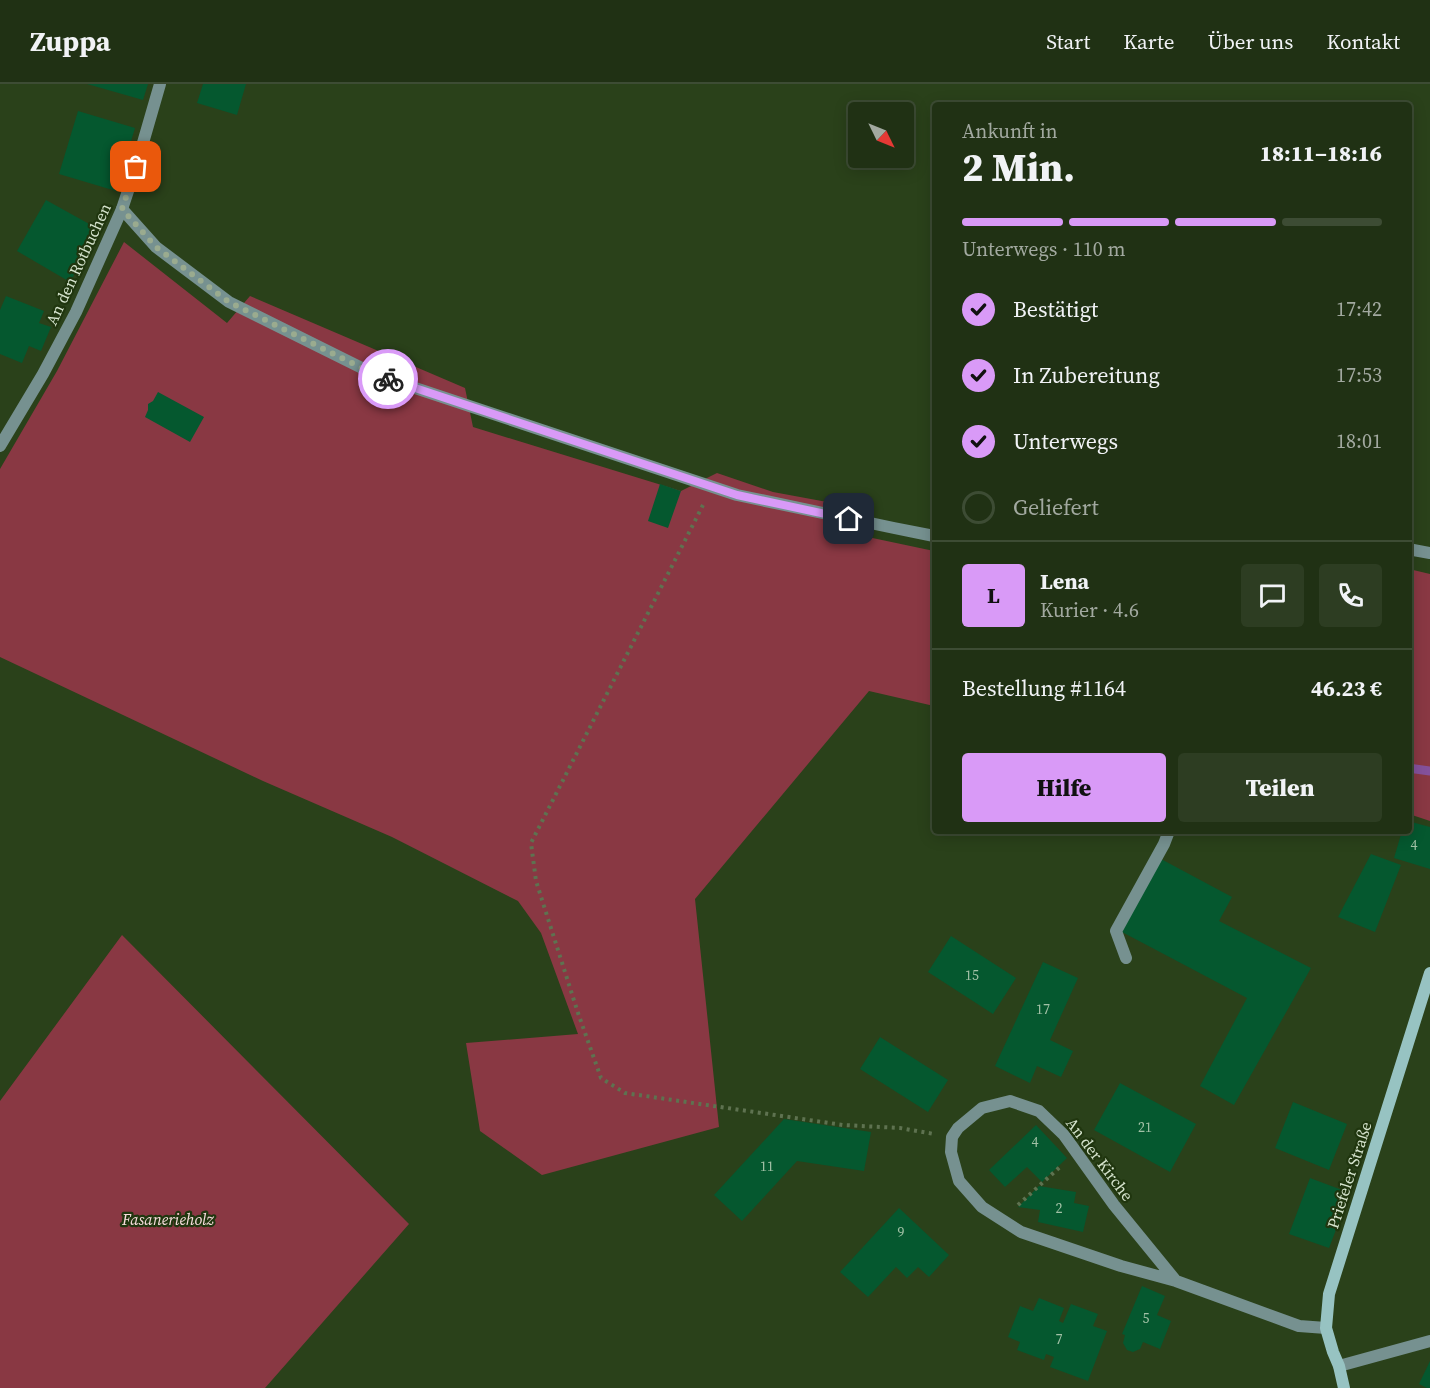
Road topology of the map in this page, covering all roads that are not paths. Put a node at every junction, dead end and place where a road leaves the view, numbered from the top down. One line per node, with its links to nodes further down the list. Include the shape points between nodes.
1 (160, 84): 2 (street, An den Rotbuchen)
2 (122, 209): 3 (street, An den Rotbuchen, via 76,312); 4 (street, via 156,247 229,302 376,375 737,495)
3 (0, 446)
4 (932, 536)
5 (1412, 550): 6 (street)
6 (1430, 553)
7 (1168, 834): 8 (street, via 1116,931)
8 (1126, 958)
9 (1430, 973): 11 (street, Priefeler Straße, via 1329,1293)
10 (1176, 1281): 10 (street, An der Kirche, via 1064,1135 1039,1111 1010,1101 982,1108 958,1128 952,1137 951,1152 959,1181 982,1207 1021,1232); 11 (street, via 1299,1326)
11 (1326, 1328): 13 (street, Priefeler Straße)
12 (1430, 1341): 13 (street)
13 (1339, 1366): 14 (street, Priefeler Straße)
14 (1344, 1388)

